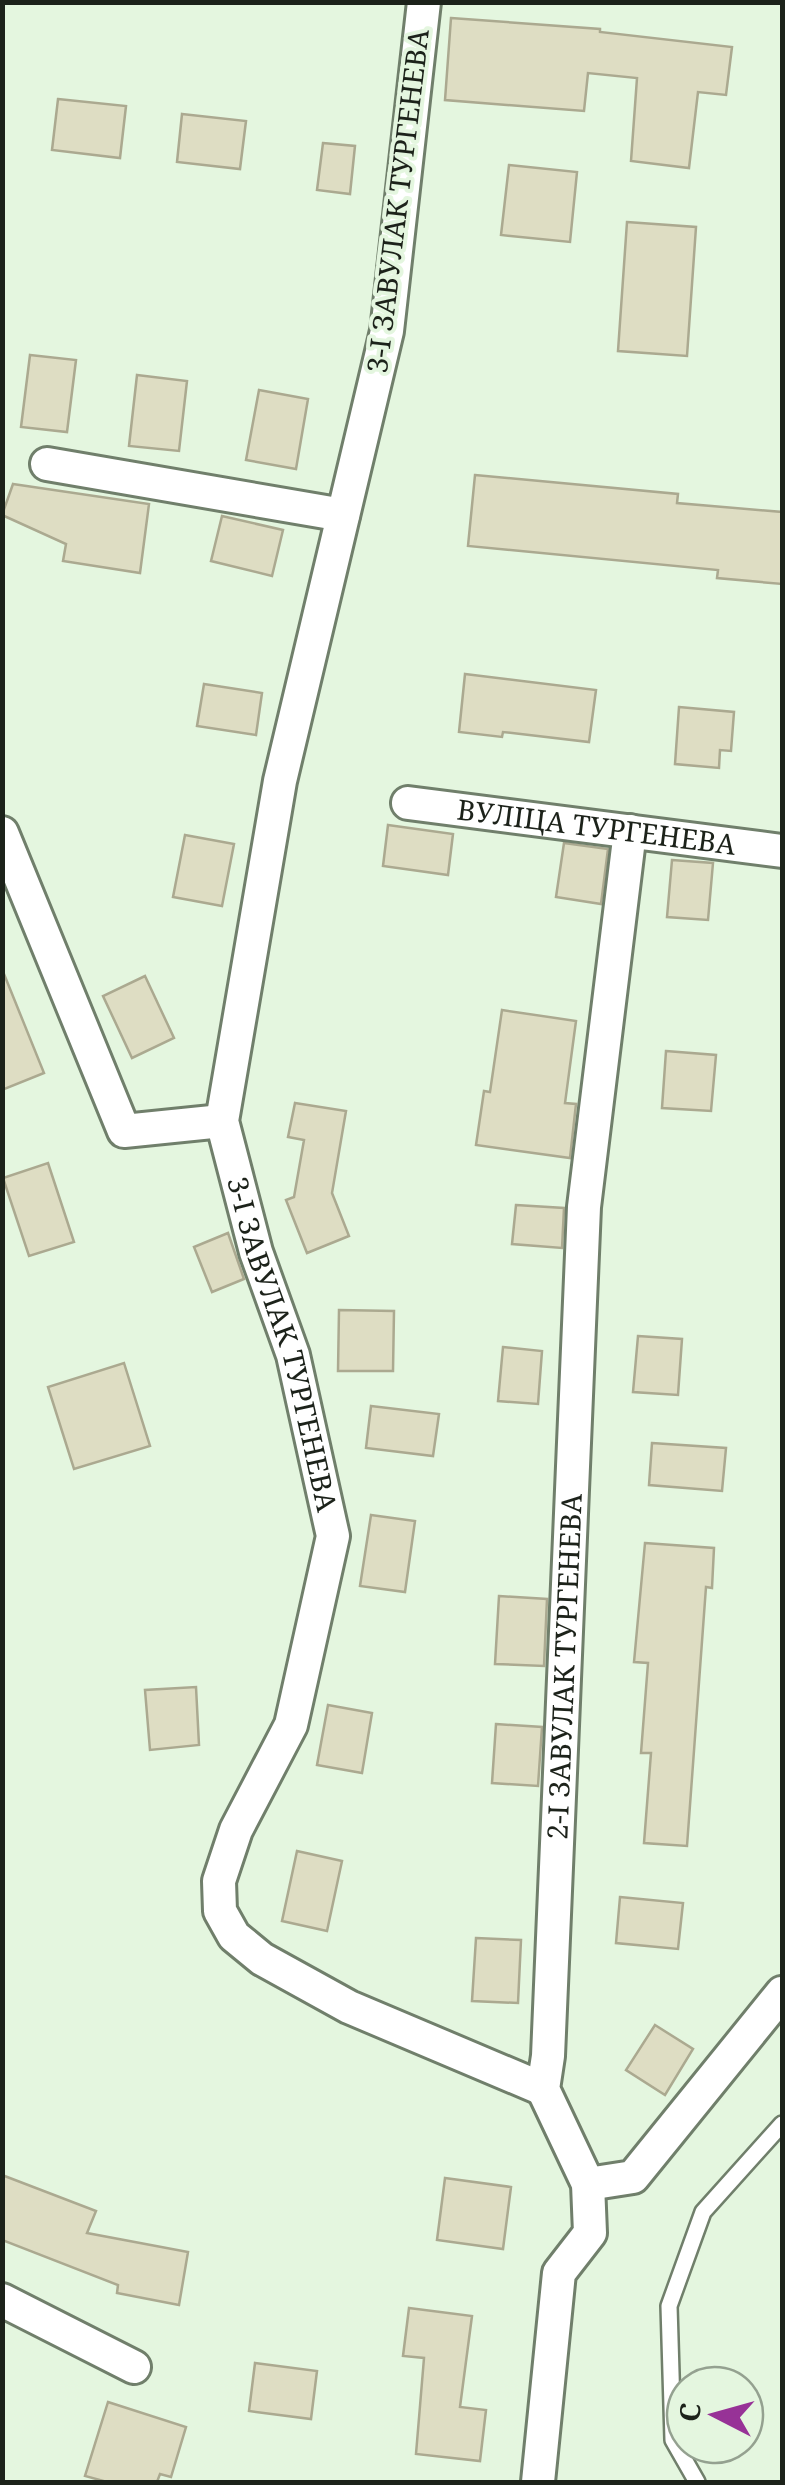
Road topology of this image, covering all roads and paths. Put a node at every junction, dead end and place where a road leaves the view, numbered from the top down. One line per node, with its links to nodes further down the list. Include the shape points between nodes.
1 (424, 2): 3 (street, 3-І ЗАВУЛАК ТУРГЕНЕВА, via 387,331)
2 (47, 464): 3 (street)
3 (343, 516): 8 (street, 3-І ЗАВУЛАК ТУРГЕНЕВА, via 280,781)
4 (408, 803): 5 (street, ВУЛІЦА ТУРГЕНЕВА)
5 (630, 831): 7 (street, ВУЛІЦА ТУРГЕНЕВА); 10 (street, 2-І ЗАВУЛАК ТУРГЕНЕВА, via 584,1208)
6 (2, 834): 8 (street, via 124,1130)
7 (782, 851)
8 (222, 1120): 10 (street, 3-І ЗАВУЛАК ТУРГЕНЕВА, via 256,1252 293,1356 333,1536 291,1726 236,1830 219,1881 220,1911 234,1936 262,1960 349,2007)
9 (782, 1993): 12 (street, via 632,2177)
10 (543, 2089): 12 (street)
11 (782, 2124): 16 (lane, via 703,2212 670,2306 673,2440)
12 (588, 2184): 15 (street, via 590,2233 560,2273)
13 (2, 2300): 14 (street)
14 (134, 2368)
15 (538, 2482)
16 (696, 2482)

